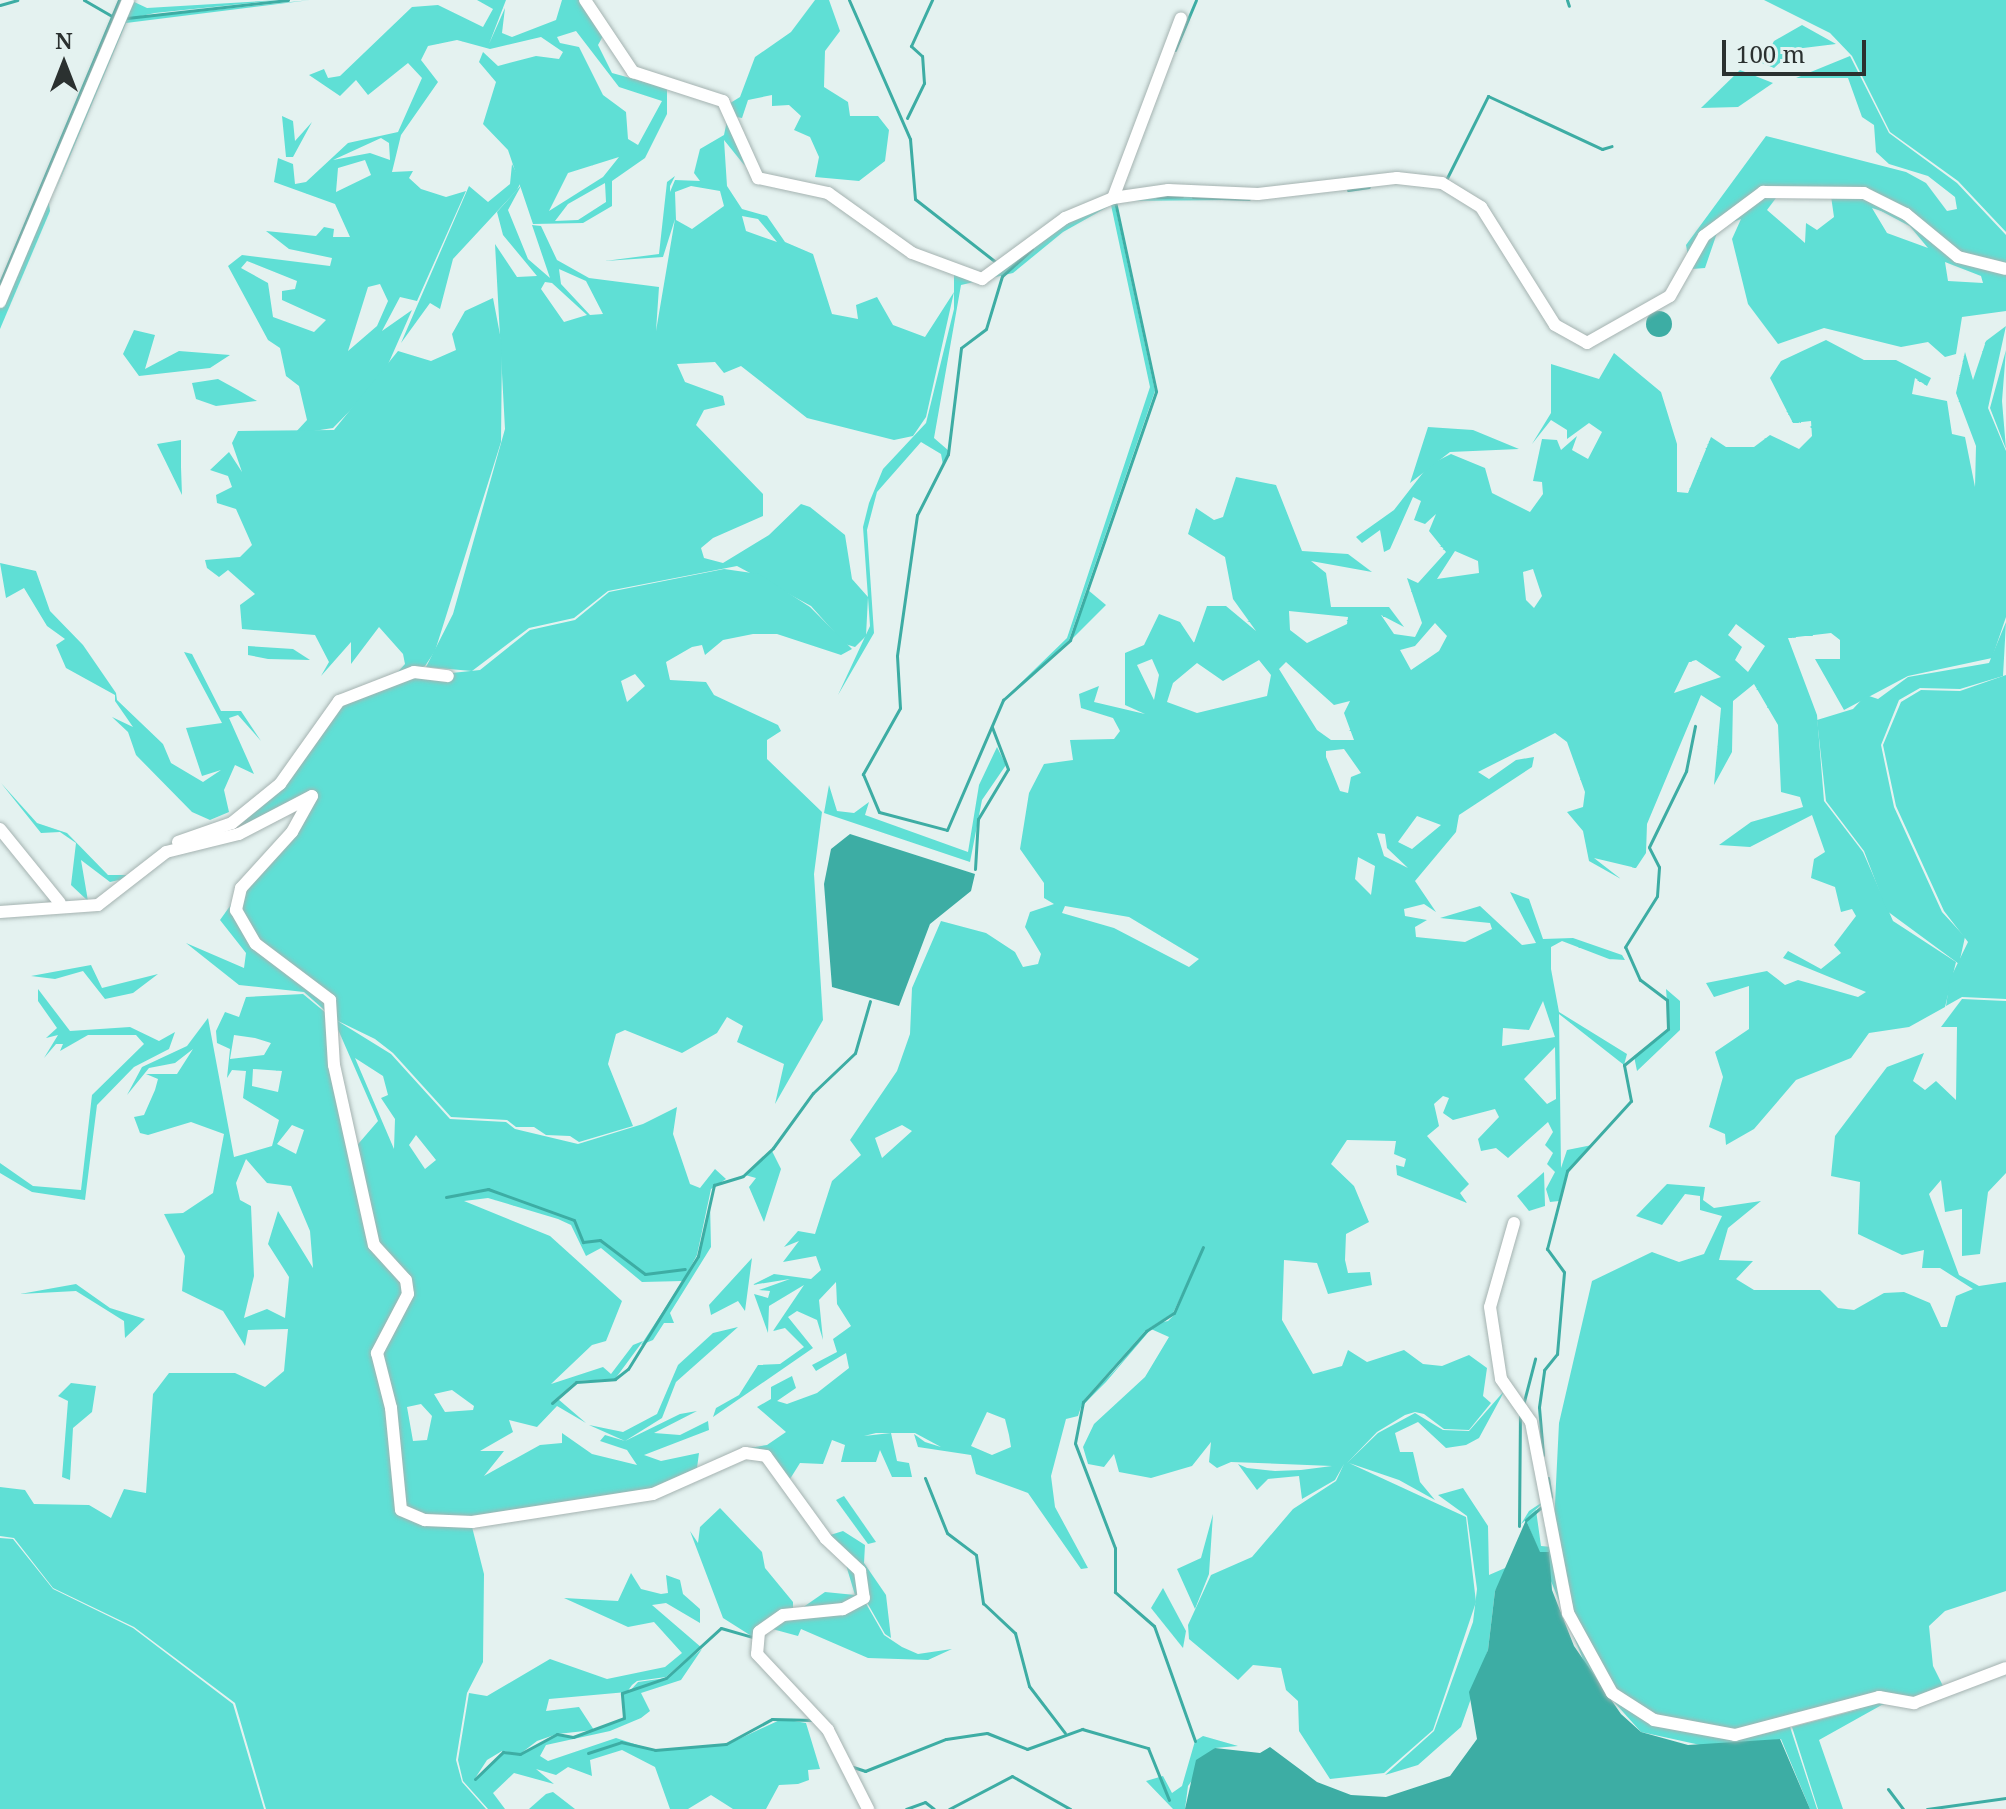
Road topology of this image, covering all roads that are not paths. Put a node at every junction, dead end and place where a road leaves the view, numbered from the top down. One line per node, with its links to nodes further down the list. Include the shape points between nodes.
1 (128, 0): 6 (street)
2 (585, 0): 4 (street, via 633,72 723,101 758,178 828,193 892,241 966,277 996,274 1065,218)
3 (1181, 18): 4 (street)
4 (1113, 198): 5 (street, via 1168,190 1258,194 1397,178 1449,185 1490,219 1555,325 1587,343 1670,296 1704,236 1763,192 1864,193 1902,211 1958,257)
5 (2006, 269)
6 (0, 302)
7 (448, 676): 9 (street, via 414,672 339,701 280,784 253,798 232,823)
8 (0, 829): 10 (street)
9 (166, 852): 10 (street, via 108,900); 14 (street, via 239,834 295,802 314,801 241,888 236,910 256,944 330,1000 334,1065 374,1245 398,1266 408,1294 377,1353 391,1408 401,1510 425,1520 472,1522 653,1494 736,1456 766,1456 826,1539 860,1571 864,1598 843,1609 783,1615 759,1632 757,1654 828,1730)
10 (60, 903): 11 (street, via 15,915)
11 (0, 912)
12 (1514, 1223): 13 (street, via 1490,1307 1501,1379 1531,1422 1568,1613 1612,1693 1654,1720 1735,1735 1879,1697 1914,1703)
13 (2006, 1668)
14 (868, 1809)

